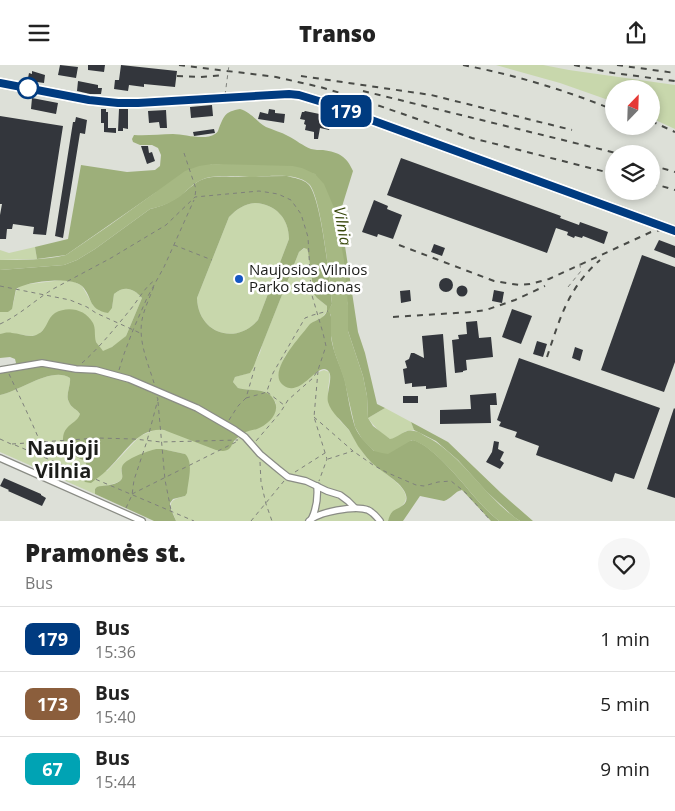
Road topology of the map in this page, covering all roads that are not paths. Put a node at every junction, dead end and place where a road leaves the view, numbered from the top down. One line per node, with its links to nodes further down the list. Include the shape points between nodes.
1 (0, 83): 2 (main road, via 118,103 299,95)
2 (675, 231)
3 (3, 369): 5 (street, via 42,363 118,375 197,408 246,437 260,454 288,477)
4 (0, 458): 8 (street)
5 (317, 486): 6 (street, via 340,495); 7 (street, via 318,501)
6 (355, 508): 7 (street, via 322,513); 9 (street, via 368,510)
7 (310, 519)
8 (142, 521)
9 (380, 521)

